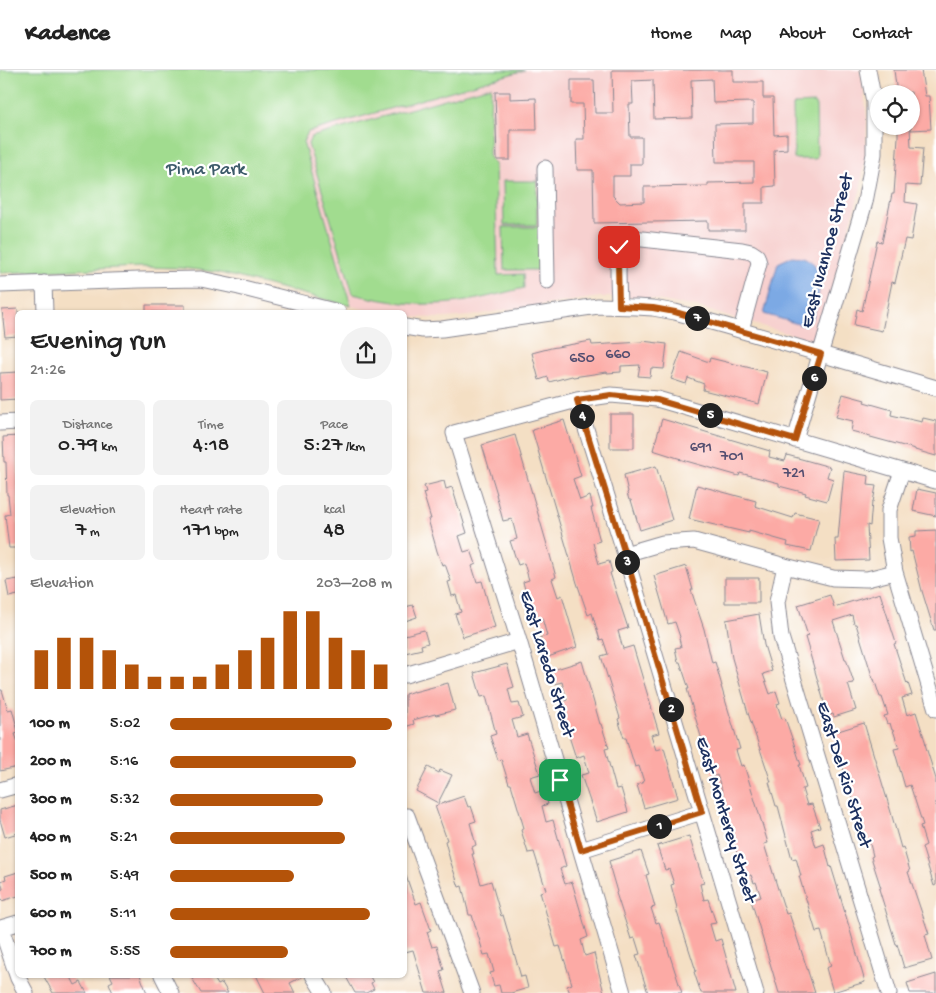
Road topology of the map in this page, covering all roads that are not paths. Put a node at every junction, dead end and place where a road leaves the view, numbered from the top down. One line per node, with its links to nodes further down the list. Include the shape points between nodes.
1 (868, 70): 12 (street, East Ivanhoe Street, via 874,102 874,154 865,202)
2 (545, 168): 3 (street)
3 (547, 281)
4 (44, 283): 5 (street); 6 (street, via 201,279 239,287); 8 (street)
5 (0, 285)
6 (280, 306): 9 (street)
7 (619, 306): 10 (street, via 573,309 442,329); 11 (street, via 675,312); 11 (street, via 618,261 622,241 633,238 742,250 757,256 759,263)
8 (45, 310)
9 (319, 310)
10 (407, 327)
11 (741, 330): 12 (street)
12 (821, 354): 13 (street); 17 (street, East Ivanhoe Street)
13 (936, 388)
14 (577, 400): 17 (street, via 611,395 657,400); 20 (street, East Monterey Street); 23 (street, East Laredo Street, via 454,433)
15 (15, 422): 16 (street)
16 (0, 423)
17 (795, 440): 18 (street)
18 (902, 471): 19 (street); 22 (street, via 889,510 889,538)
19 (936, 480)
20 (625, 554): 21 (street, via 663,543 694,541); 28 (street, East Monterey Street)
21 (785, 566): 22 (street, via 833,578 867,579); 42 (street, East Del Rio Street, via 777,602 780,637)
22 (895, 572): 25 (street)
23 (519, 641): 24 (street); 30 (street, East Laredo Street)
24 (407, 674)
25 (936, 709)
26 (15, 785): 27 (street)
27 (0, 790)
28 (702, 812): 30 (street); 41 (street, East Monterey Street)
29 (407, 819): 39 (street)
30 (581, 850): 40 (street, East Laredo Street)
31 (15, 924): 32 (street, via 1,928)
32 (15, 969)
33 (18, 978): 36 (street)
34 (164, 978): 37 (street)
35 (316, 978): 38 (street)
36 (26, 993)
37 (171, 993)
38 (324, 993)
39 (472, 993)
40 (623, 993)
41 (756, 993)
42 (889, 993)

